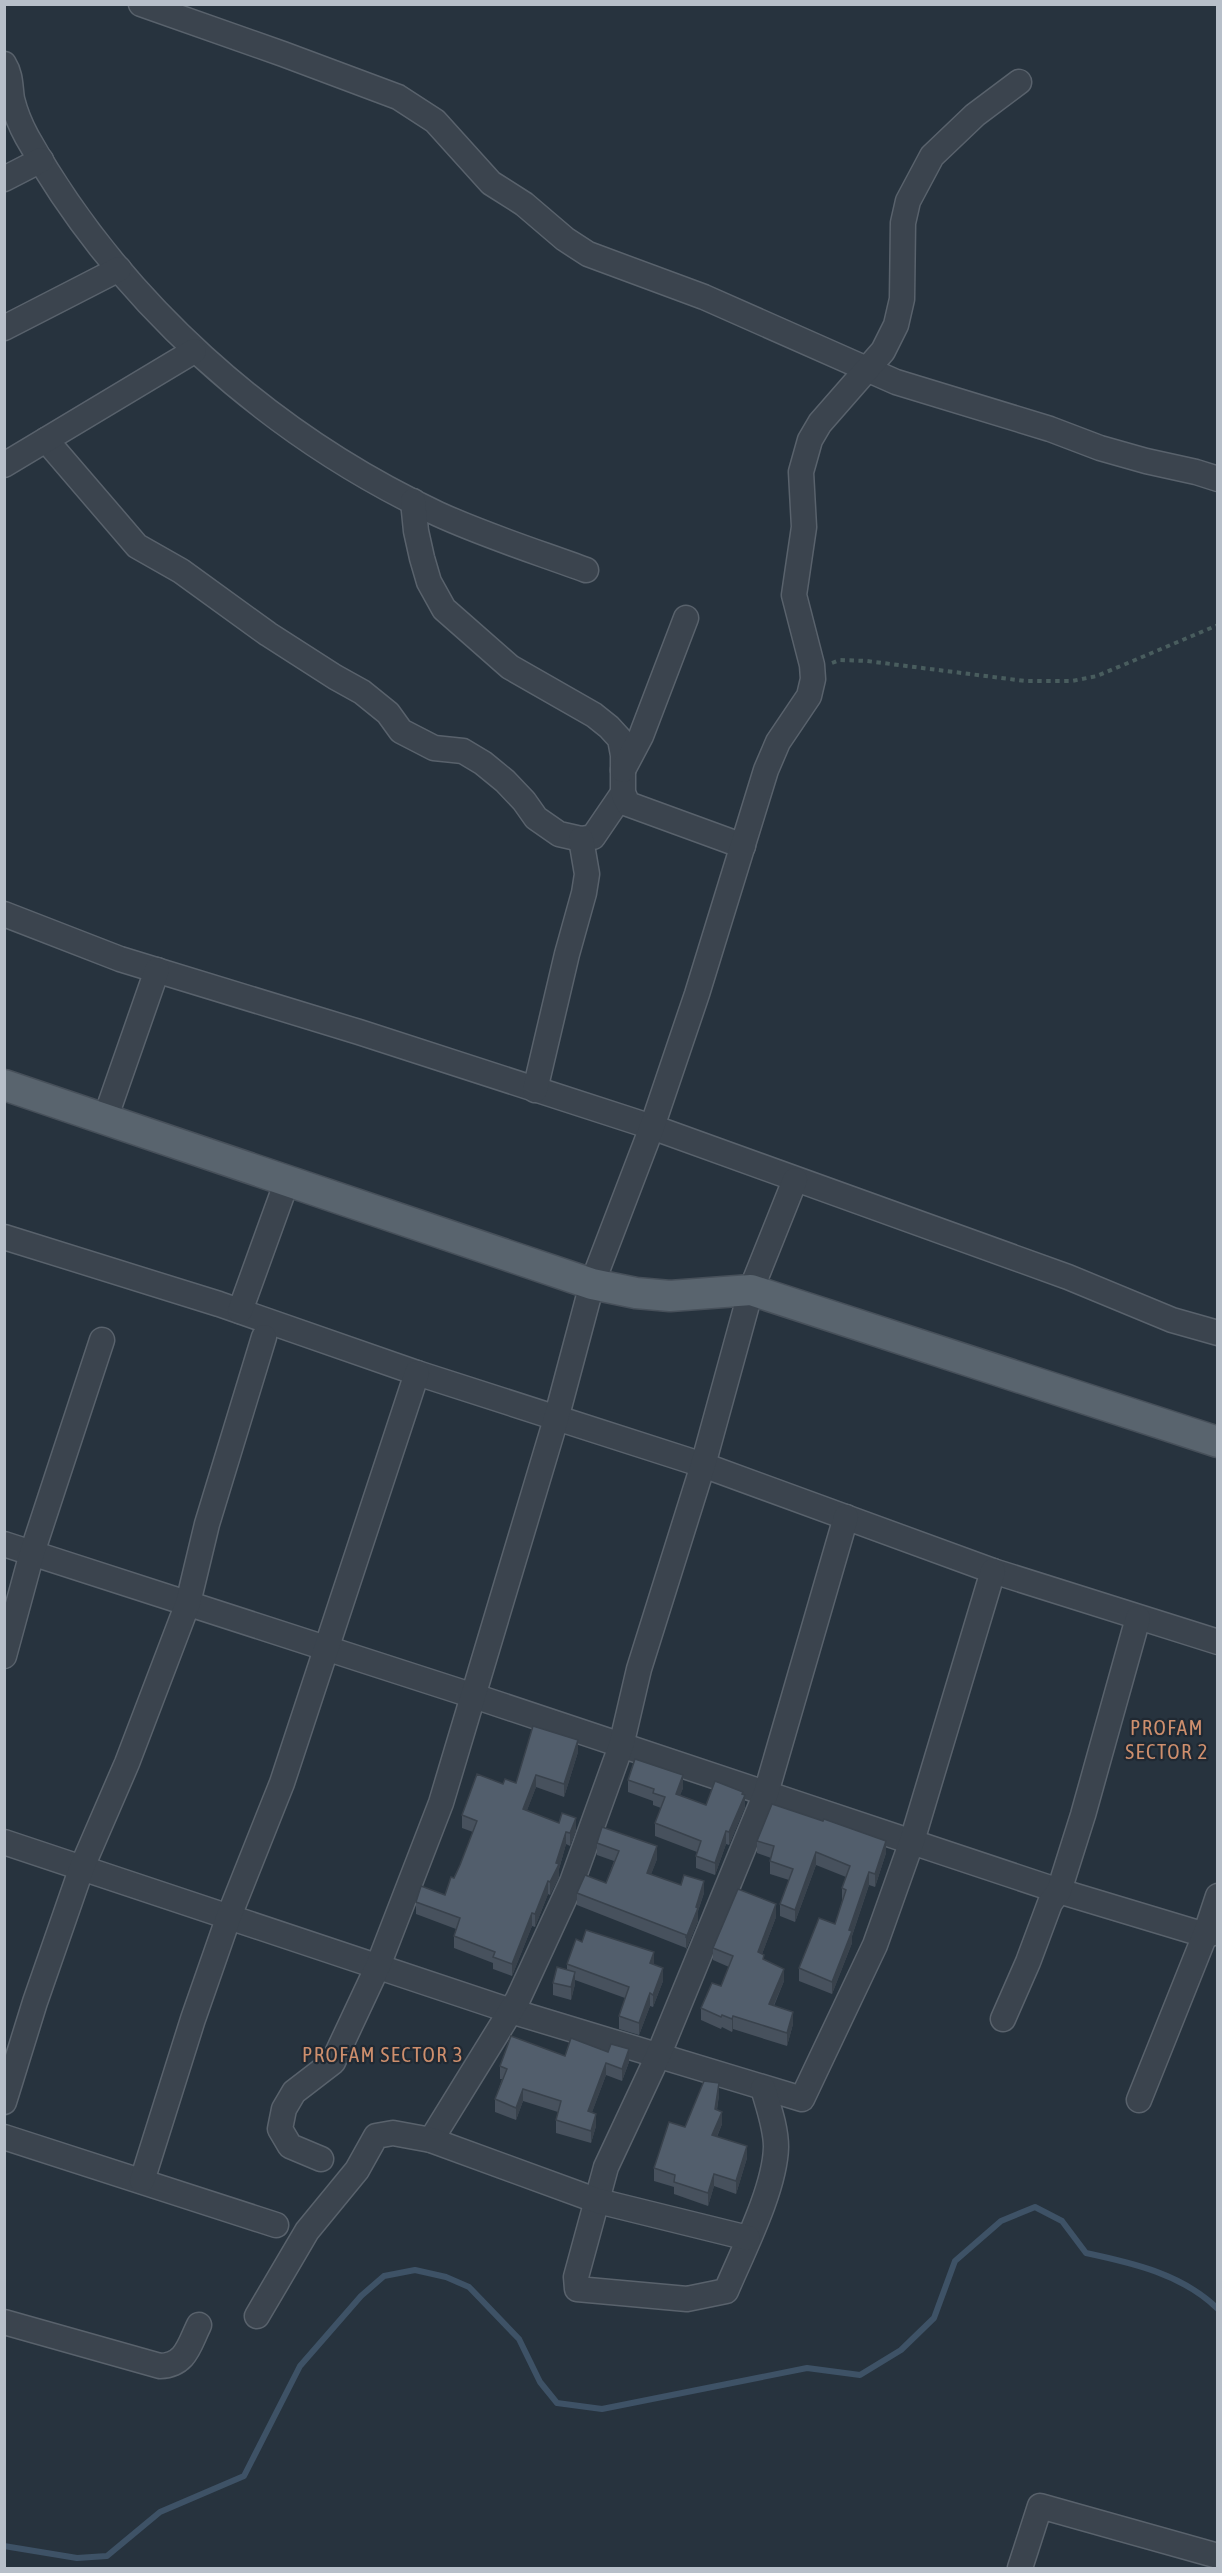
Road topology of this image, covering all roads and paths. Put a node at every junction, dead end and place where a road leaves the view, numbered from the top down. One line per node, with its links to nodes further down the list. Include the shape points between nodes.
1 (141, 4): 9 (street, via 398,98 435,121 491,183 588,254 704,297)
2 (4, 64): 4 (street, via 18,115)
3 (1019, 82): 9 (street, via 975,115 932,156 908,201 903,223 902,298 898,316 883,351)
4 (41, 160): 5 (street); 6 (street)
5 (4, 178)
6 (119, 269): 7 (street); 8 (street)
7 (4, 328)
8 (194, 351): 10 (street); 13 (street, via 322,450)
9 (867, 369): 12 (street, via 1100,448); 17 (street, via 820,423 810,440 801,472 804,527 794,595)
10 (46, 440): 11 (street); 19 (street, via 137,546 362,692 388,713 401,731 434,748 462,751 505,781 536,818 559,834)
11 (4, 465)
12 (1218, 480)
13 (413, 501): 14 (street, via 473,530); 18 (street, via 424,566 444,609 510,667 609,727 620,739)
14 (586, 570)
15 (686, 618): 18 (street)
16 (1218, 625): 17 (path, via 1097,676 1072,681 1025,681 840,660 824,667)
17 (813, 679): 20 (street, via 809,696 778,742 766,770)
18 (623, 782): 19 (street, via 593,837); 20 (street, via 628,804)
19 (581, 839): 24 (street, via 587,874 584,893)
20 (743, 846): 26 (street)
21 (4, 914): 22 (street)
22 (157, 970): 24 (street); 25 (street)
23 (4, 1085): 25 (main road)
24 (535, 1090): 26 (street)
25 (105, 1119): 28 (main road)
26 (652, 1127): 27 (street); 30 (street)
27 (795, 1180): 31 (street); 33 (street, via 1068,1277 1172,1320)
28 (287, 1181): 30 (main road); 32 (street)
29 (4, 1237): 32 (street)
30 (592, 1284): 31 (main road, via 670,1296); 37 (street)
31 (751, 1290): 38 (main road); 39 (street)
32 (240, 1311): 36 (street)
33 (1218, 1333)
34 (264, 1337): 44 (street, via 207,1524)
35 (102, 1340): 42 (street)
36 (417, 1373): 37 (street); 47 (street)
37 (556, 1419): 39 (street); 49 (street)
38 (1218, 1442)
39 (703, 1464): 40 (street); 50 (street, via 639,1669)
40 (846, 1517): 43 (street); 51 (street)
41 (4, 1544): 42 (street)
42 (32, 1553): 44 (street); 48 (street)
43 (993, 1571): 45 (street); 52 (street)
44 (188, 1603): 47 (street); 54 (street, via 127,1763)
45 (1138, 1618): 46 (street); 55 (street)
46 (1218, 1642)
47 (328, 1648): 49 (street); 57 (street, via 282,1783)
48 (4, 1656)
49 (474, 1696): 50 (street); 59 (street, via 441,1803)
50 (621, 1746): 51 (street); 60 (street, via 572,1882)
51 (766, 1793): 52 (street); 62 (street)
52 (912, 1841): 55 (street); 63 (street, via 875,1945 802,2099)
53 (4, 1842): 54 (street)
54 (82, 1867): 57 (street); 65 (street, via 34,2002)
55 (1059, 1892): 58 (street); 61 (street, via 1050,1903)
56 (1218, 1896): 58 (street)
57 (229, 1916): 59 (street); 69 (street)
58 (1211, 1934): 64 (street)
59 (378, 1966): 60 (street); 68 (street, via 333,2062 294,2092 284,2109 280,2129 290,2146)
60 (511, 2011): 62 (street); 67 (street)
61 (1003, 2019)
62 (658, 2056): 63 (street); 70 (street, via 606,2167)
63 (763, 2088): 72 (street, via 776,2145 766,2191)
64 (1139, 2100)
65 (4, 2102)
66 (4, 2137): 69 (street)
67 (431, 2140): 70 (street); 73 (street, via 393,2133 376,2136 357,2170 308,2231)
68 (321, 2159)
69 (142, 2181): 71 (street)
70 (598, 2201): 72 (street); 72 (street, via 576,2277 577,2289 687,2299 726,2291)
71 (276, 2225)
72 (748, 2238)
73 (257, 2316)
74 (4, 2322): 75 (street, via 160,2366 181,2361)
75 (199, 2325)
76 (1218, 2556): 77 (street, via 1040,2506)
77 (1020, 2568)

